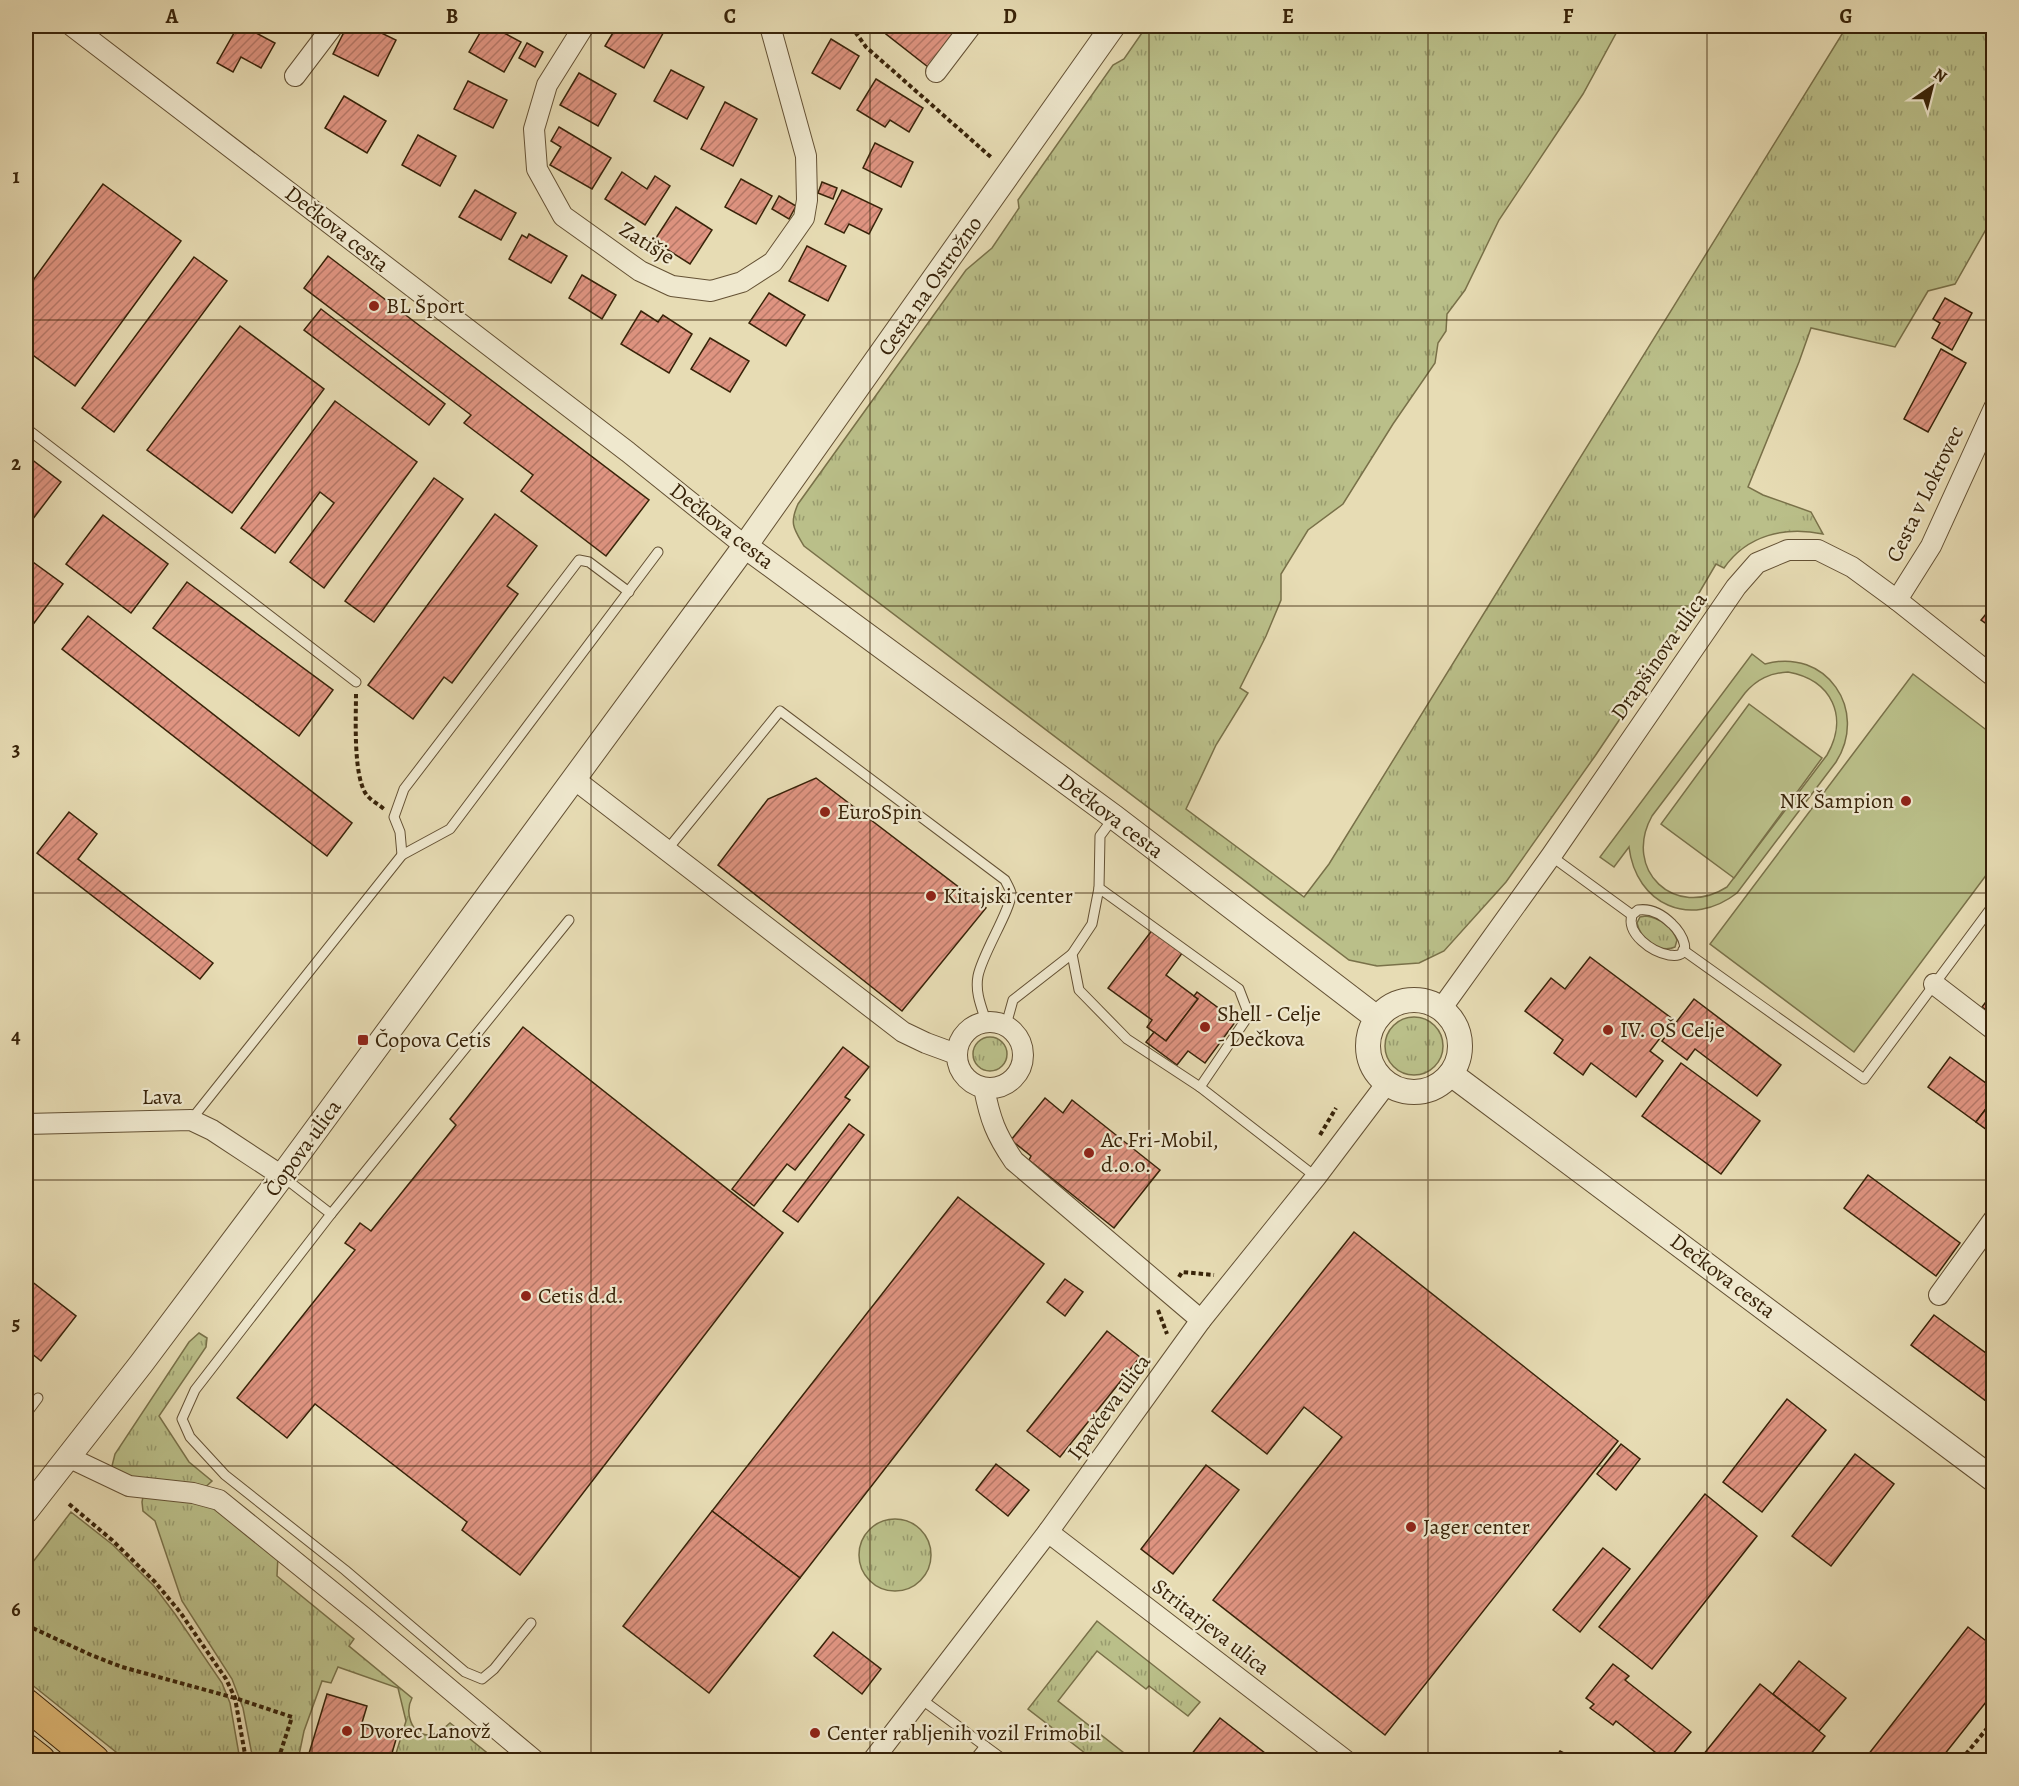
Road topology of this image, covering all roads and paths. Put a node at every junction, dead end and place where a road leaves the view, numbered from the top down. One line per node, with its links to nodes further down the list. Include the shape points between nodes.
1 (72, 26): 13 (street, Dečkova cesta)
2 (333, 26): 9 (street)
3 (584, 26): 4 (street, Zatišje, via 547,85 534,129 537,169 563,216 640,271 672,286 711,291 742,282 773,262 804,218 806,156)
4 (770, 26)
5 (851, 26): 10 (path, via 866,47)
6 (971, 26): 8 (street)
7 (1113, 26): 10 (street, Cesta na Ostrožno)
8 (936, 72)
9 (295, 76)
10 (1009, 174): 13 (street, Cesta na Ostrožno)
11 (1994, 408): 16 (street, Cesta v Lokrovec, via 1931,546)
12 (26, 428): 18 (lane)
13 (745, 546): 19 (street, Cesta na Ostrožno); 21 (street, Dečkova cesta)
14 (658, 552): 15 (lane)
15 (629, 592): 20 (lane, via 589,562 579,560 404,789); 23 (lane, via 450,829)
16 (1897, 600): 17 (street, Drapšinova ulica); 24 (street, Drapšinova ulica, via 1852,567 1818,550 1788,550 1757,563 1736,587)
17 (1994, 677)
18 (356, 682): 20 (path, via 360,783 366,795)
19 (574, 779): 22 (street); 44 (street, Čopova ulica)
20 (394, 817): 23 (lane)
21 (1114, 817): 25 (lane, via 1100,836); 33 (street, Dečkova cesta)
22 (668, 850): 34 (lane, via 780,711 1005,880 1011,892 1010,903 983,956 978,977 977,994); 37 (street, via 903,1032)
23 (402, 855): 42 (lane)
24 (1551, 856): 27 (lane); 32 (street, Drapšinova ulica)
25 (1099, 888): 30 (lane, via 1092,924); 41 (lane, via 1239,989 1249,1015)
26 (1994, 904): 31 (lane)
27 (1632, 915): 29 (lane, via 1634,930 1650,947 1669,955); 29 (lane, via 1646,910 1667,919 1683,936)
28 (569, 920): 46 (lane)
29 (1683, 950): 31 (lane, via 1864,1080)
30 (1071, 954): 35 (lane, via 1013,1000); 41 (lane, via 1079,990 1127,1039)
31 (1934, 984): 36 (street)
32 (1441, 1009): 33 (street, via 1414,1000 1387,1008); 38 (street, via 1458,1032 1458,1061)
33 (1377, 1018): 39 (street, via 1370,1031 1370,1060)
34 (986, 1021): 35 (street); 37 (street, via 962,1036)
35 (1005, 1025): 40 (street, via 1013,1030 1023,1047 1022,1065 1018,1074 1003,1086)
36 (1994, 1030)
37 (956, 1054): 40 (street, via 962,1072)
38 (1451, 1074): 39 (street, via 1441,1084 1414,1092); 53 (street, Dečkova cesta)
39 (1387, 1083): 45 (street, Ipavčeva ulica)
40 (984, 1088): 49 (street, via 998,1139 1014,1161)
41 (1200, 1088): 45 (lane)
42 (191, 1119): 43 (street, Lava); 44 (street, Lava)
43 (26, 1124)
44 (282, 1176): 46 (lane); 52 (street, Čopova ulica)
45 (1316, 1177): 49 (street, Ipavčeva ulica)
46 (331, 1214): 57 (lane, via 195,1390 182,1419 190,1437 225,1475 465,1672 482,1679)
47 (1994, 1219): 48 (street)
48 (1939, 1295)
49 (1201, 1320): 56 (street, Ipavčeva ulica)
50 (38, 1398): 51 (lane)
51 (26, 1414)
52 (68, 1457): 55 (street, Čopova ulica); 69 (street, via 129,1486 219,1500)
53 (1994, 1480)
54 (69, 1504): 59 (path, via 112,1540 180,1612)
55 (26, 1511)
56 (1048, 1532): 60 (street, Ipavčeva ulica); 73 (street, Stritarjeva ulica)
57 (531, 1623)
58 (26, 1625): 59 (path, via 122,1666)
59 (235, 1698): 67 (path); 68 (path, via 292,1717)
60 (921, 1699): 63 (lane); 70 (street, Ipavčeva ulica)
61 (26, 1704): 66 (main road)
62 (1994, 1720): 74 (path)
63 (985, 1746): 71 (lane); 72 (lane)
64 (26, 1749): 65 (main road)
65 (40, 1761)
66 (94, 1761)
67 (246, 1761)
68 (278, 1761)
69 (534, 1761)
70 (873, 1761)
71 (974, 1761)
72 (1004, 1761)
73 (1345, 1761)
74 (1961, 1761)

